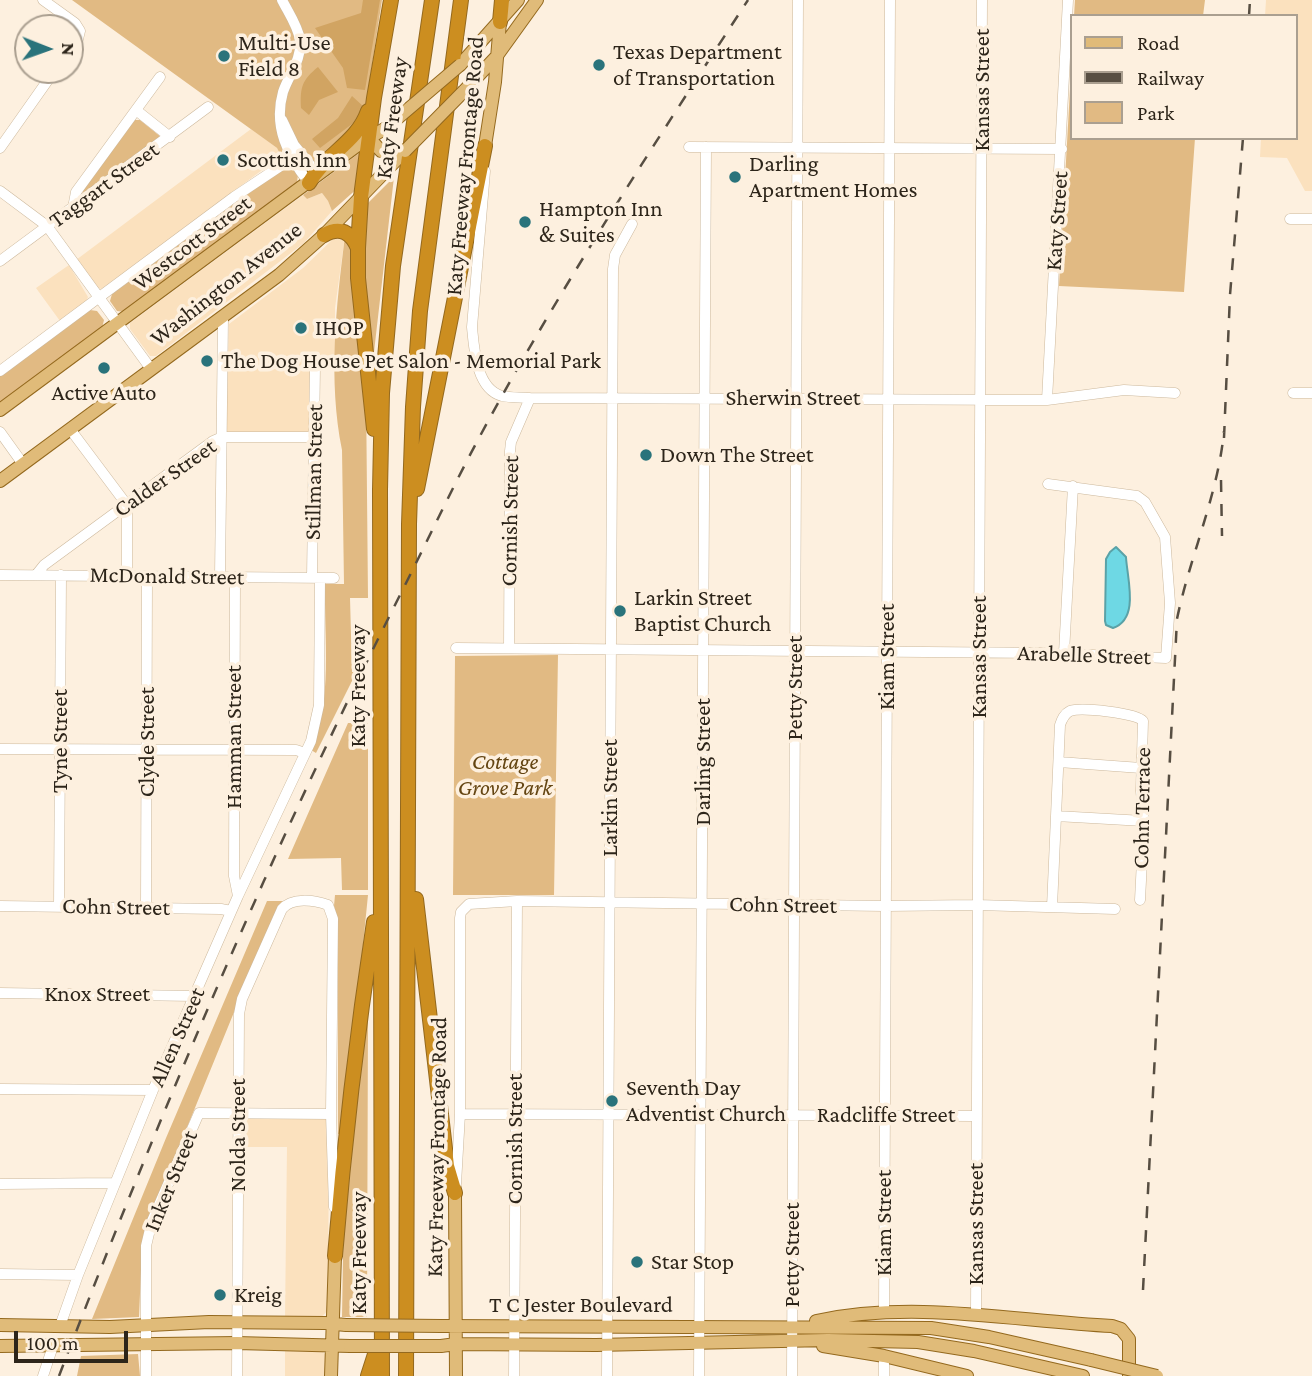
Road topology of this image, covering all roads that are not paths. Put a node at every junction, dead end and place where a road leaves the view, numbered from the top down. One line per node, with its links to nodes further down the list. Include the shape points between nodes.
1 (282, 0): 22 (street, via 296,27 300,50 283,92)
2 (391, 0): 19 (highway)
3 (432, 0): 72 (highway, Katy Freeway, via 393,266 382,393)
4 (461, 0): 74 (highway, Katy Freeway, via 419,311)
5 (502, 0): 14 (highway)
6 (518, 0): 14 (main road)
7 (537, 0): 15 (main road, Washington Avenue)
8 (798, 0): 29 (street, Petty Street)
9 (890, 0): 30 (street, Kiam Street)
10 (982, 0): 31 (street, Kansas Street)
11 (1068, 0): 32 (street, Katy Street)
12 (46, 2): 13 (street)
13 (63, 14)
14 (500, 22): 15 (main road, Katy Freeway Frontage Road); 16 (main road, Westcott Street)
15 (488, 62): 16 (main road); 25 (main road, Katy Freeway Frontage Road); 33 (main road, Washington Avenue, bridge)
16 (460, 65): 24 (main road, Westcott Street, bridge)
17 (160, 77): 21 (street)
18 (45, 84): 28 (street)
19 (374, 97): 24 (highway); 35 (highway, via 356,132)
20 (208, 107): 23 (street, Taggart Street)
21 (136, 110): 23 (street); 38 (street, via 76,192)
22 (282, 120): 34 (street, via 281,132); 35 (street)
23 (170, 137): 38 (street, Taggart Street)
24 (370, 139): 33 (main road); 35 (main road, Westcott Street); 37 (highway)
25 (485, 146): 47 (street, Katy Freeway Frontage Road); 74 (highway)
26 (690, 147): 27 (street)
27 (706, 147): 29 (street); 58 (street, Darling Street)
28 (0, 148)
29 (797, 148): 30 (street); 59 (street, Petty Street)
30 (890, 148): 31 (street); 60 (street, Kiam Street)
31 (981, 149): 32 (street); 61 (street, Kansas Street)
32 (1062, 149): 62 (street, Katy Street)
33 (395, 158): 37 (main road, Washington Avenue)
34 (291, 159): 35 (street); 46 (street, Westcott Street)
35 (312, 177): 49 (main road, Westcott Street)
36 (0, 191): 42 (street)
37 (361, 197): 43 (main road, Washington Avenue); 44 (highway)
38 (73, 208): 42 (street, Taggart Street)
39 (1290, 219): 40 (street)
40 (1312, 219)
41 (632, 225): 57 (street, Larkin Street, via 613,268)
42 (47, 226): 45 (street, Taggart Street); 46 (street)
43 (324, 235): 44 (highway, via 343,231 354,238); 48 (main road, Washington Avenue)
44 (358, 248): 72 (highway)
45 (0, 261)
46 (99, 297): 49 (street); 52 (street, Westcott Street)
47 (472, 315): 56 (street, Sherwin Street, via 473,346 485,382 502,396)
48 (223, 318): 51 (main road, Washington Avenue); 66 (street)
49 (118, 323): 51 (street); 63 (main road, Westcott Street)
50 (315, 366): 67 (street, Stillman Street)
51 (151, 369): 64 (main road, Washington Avenue)
52 (0, 371)
53 (1175, 393): 62 (street, Sherwin Street, via 1124,390)
54 (1293, 393): 55 (street)
55 (1312, 393)
56 (530, 398): 57 (street, Sherwin Street); 85 (street, Cornish Street, via 510,451)
57 (612, 398): 58 (street, Sherwin Street); 86 (street, Larkin Street)
58 (705, 398): 59 (street, Sherwin Street); 87 (street, Darling Street)
59 (796, 398): 60 (street, Sherwin Street); 88 (street, Petty Street)
60 (888, 399): 61 (street, Sherwin Street); 89 (street, Kiam Street)
61 (980, 399): 62 (street, Sherwin Street); 90 (street, Kansas Street)
62 (1046, 400)
63 (0, 410)
64 (70, 429): 68 (main road, Washington Avenue); 73 (street)
65 (0, 432): 68 (street)
66 (222, 437): 67 (street, Calder Street); 73 (street, Calder Street); 80 (street)
67 (314, 438): 82 (street, Stillman Street)
68 (23, 464): 69 (main road, Washington Avenue)
69 (0, 481)
70 (1048, 484): 71 (street)
71 (1073, 486): 91 (street); 91 (street, Arabelle Street, via 1141,498 1162,530 1170,603 1166,658)
72 (380, 490): 102 (highway, Katy Freeway)
73 (127, 505): 76 (street, Calder Street); 78 (street)
74 (409, 524): 101 (highway, Katy Freeway)
75 (0, 575): 76 (street, McDonald Street)
76 (36, 575): 77 (street, McDonald Street)
77 (61, 575): 78 (street, McDonald Street); 93 (street, Tyne Street)
78 (127, 576): 79 (street, McDonald Street)
79 (147, 576): 80 (street, McDonald Street); 94 (street, Clyde Street)
80 (220, 577): 81 (street, McDonald Street)
81 (235, 577): 82 (street, McDonald Street); 95 (street, Hamman Street)
82 (316, 578): 83 (street, McDonald Street); 96 (street, Stillman Street, via 319,705)
83 (334, 578)
84 (456, 648): 85 (street, Arabelle Street)
85 (509, 648): 86 (street, Arabelle Street)
86 (610, 649): 87 (street, Arabelle Street); 106 (street, Larkin Street)
87 (703, 650): 88 (street, Arabelle Street); 107 (street, Darling Street)
88 (795, 650): 89 (street, Arabelle Street); 108 (street, Petty Street)
89 (887, 652): 90 (street, Arabelle Street); 111 (street, Kiam Street)
90 (979, 652): 91 (street, Arabelle Street); 109 (street, Kansas Street)
91 (1064, 653)
92 (0, 749): 93 (street)
93 (60, 749): 94 (street); 112 (street, Tyne Street)
94 (147, 749): 95 (street); 113 (street, Clyde Street)
95 (234, 750): 96 (street); 103 (street, Hamman Street)
96 (305, 753): 103 (street, Allen Street)
97 (1059, 762): 98 (street); 98 (street, Cohn Terrace, via 1060,725 1065,715 1074,710 1130,714 1141,717 1144,726); 99 (street)
98 (1141, 768): 100 (street, Cohn Terrace)
99 (1056, 816): 100 (street); 114 (street)
100 (1144, 821): 104 (street, Cohn Terrace)
101 (409, 842): 133 (highway, via 447,1166); 169 (highway, Katy Freeway)
102 (381, 879): 134 (highway, via 363,993); 150 (highway, Katy Freeway)
103 (238, 896): 116 (street, Allen Street)
104 (1140, 900)
105 (516, 901): 106 (street, Cohn Street); 117 (street, Cohn Street, via 475,902 466,906); 125 (street, Cornish Street)
106 (609, 902): 107 (street, Cohn Street); 126 (street, Larkin Street)
107 (702, 904): 108 (street, Cohn Street); 127 (street, Darling Street)
108 (793, 905): 111 (street, Cohn Street); 128 (street, Petty Street)
109 (977, 905): 111 (street, Cohn Street); 114 (street, Cohn Street); 130 (street, Kansas Street)
110 (0, 906): 112 (street, Cohn Street)
111 (885, 906): 129 (street, Kiam Street)
112 (59, 907): 113 (street, Cohn Street)
113 (146, 907): 116 (street, Cohn Street)
114 (1052, 907): 115 (street, Cohn Street)
115 (1115, 909)
116 (231, 911): 119 (street, Allen Street)
117 (460, 918): 124 (street, Katy Freeway Frontage Road)
118 (0, 993): 119 (street, Knox Street)
119 (194, 996): 121 (street, Allen Street)
120 (0, 1089): 121 (street)
121 (153, 1090): 132 (street, Allen Street)
122 (239, 1113): 123 (street); 123 (street, Nolda Street, via 242,999 286,905 318,901 328,905 333,919); 139 (street, Nolda Street); 142 (street, Inker Street, via 199,1112 152,1221 146,1246)
123 (331, 1114): 134 (street)
124 (460, 1114): 125 (street, Radcliffe Street); 133 (street, Katy Freeway Frontage Road)
125 (515, 1114): 126 (street, Radcliffe Street); 145 (street, Cornish Street)
126 (608, 1115): 127 (street, Radcliffe Street); 146 (street, Larkin Street)
127 (701, 1115): 128 (street, Radcliffe Street); 148 (street, Darling Street)
128 (792, 1115): 129 (street, Radcliffe Street); 149 (street, Petty Street)
129 (885, 1115): 130 (street, Radcliffe Street); 137 (street, Kiam Street)
130 (977, 1116): 138 (street, Kansas Street)
131 (0, 1184): 132 (street)
132 (115, 1184): 136 (street, Allen Street)
133 (455, 1193): 144 (main road, Katy Freeway Frontage Road)
134 (335, 1256): 140 (main road)
135 (0, 1274): 136 (street)
136 (78, 1275): 143 (street, Allen Street)
137 (884, 1313): 138 (main road); 149 (main road)
138 (976, 1314): 178 (main road, via 1116,1327 1129,1339)
139 (237, 1322): 140 (main road, T C Jester Boulevard); 142 (main road, T C Jester Boulevard); 153 (street, Nolda Street)
140 (332, 1323): 144 (main road, T C Jester Boulevard, bridge); 158 (main road)
141 (0, 1325): 143 (main road, T C Jester Boulevard)
142 (146, 1325): 143 (main road, T C Jester Boulevard); 157 (street, Inker Street)
143 (60, 1326)
144 (456, 1326): 145 (main road, T C Jester Boulevard); 155 (main road, Katy Freeway Frontage Road)
145 (514, 1326): 146 (main road, T C Jester Boulevard); 156 (street, Cornish Street)
146 (607, 1326): 147 (main road, T C Jester Boulevard); 159 (street, Larkin Street)
147 (665, 1326): 148 (main road, T C Jester Boulevard); 154 (main road)
148 (699, 1326): 149 (main road, T C Jester Boulevard); 152 (street, Darling Street)
149 (792, 1326): 151 (street, Petty Street); 179 (main road, T C Jester Boulevard, bridge, via 955,1330)
150 (382, 1334): 167 (highway); 168 (highway, Katy Freeway)
151 (791, 1341): 152 (main road, T C Jester Boulevard); 162 (main road); 174 (street, Petty Street); 177 (main road, T C Jester Boulevard, via 942,1345)
152 (699, 1342): 154 (main road, T C Jester Boulevard); 173 (street, Darling Street)
153 (237, 1343): 157 (main road, T C Jester Boulevard); 158 (main road, T C Jester Boulevard); 165 (street, Nolda Street)
154 (669, 1343): 159 (main road, T C Jester Boulevard)
155 (456, 1344): 156 (main road, T C Jester Boulevard); 158 (main road, T C Jester Boulevard, bridge); 170 (main road, Katy Freeway Frontage Road)
156 (514, 1344): 159 (main road, T C Jester Boulevard); 171 (street, Cornish Street)
157 (146, 1345): 161 (main road, T C Jester Boulevard); 164 (street, Inker Street)
158 (337, 1345): 166 (main road)
159 (607, 1345): 172 (street, Larkin Street)
160 (0, 1346): 161 (main road, T C Jester Boulevard)
161 (53, 1346): 163 (street)
162 (884, 1356): 175 (street); 176 (main road)
163 (43, 1376)
164 (146, 1376)
165 (237, 1376)
166 (331, 1376)
167 (368, 1376)
168 (382, 1376)
169 (406, 1376)
170 (456, 1376)
171 (514, 1376)
172 (607, 1376)
173 (699, 1376)
174 (792, 1376)
175 (884, 1376)
176 (967, 1376)
177 (1083, 1376)
178 (1129, 1376)
179 (1157, 1376)

